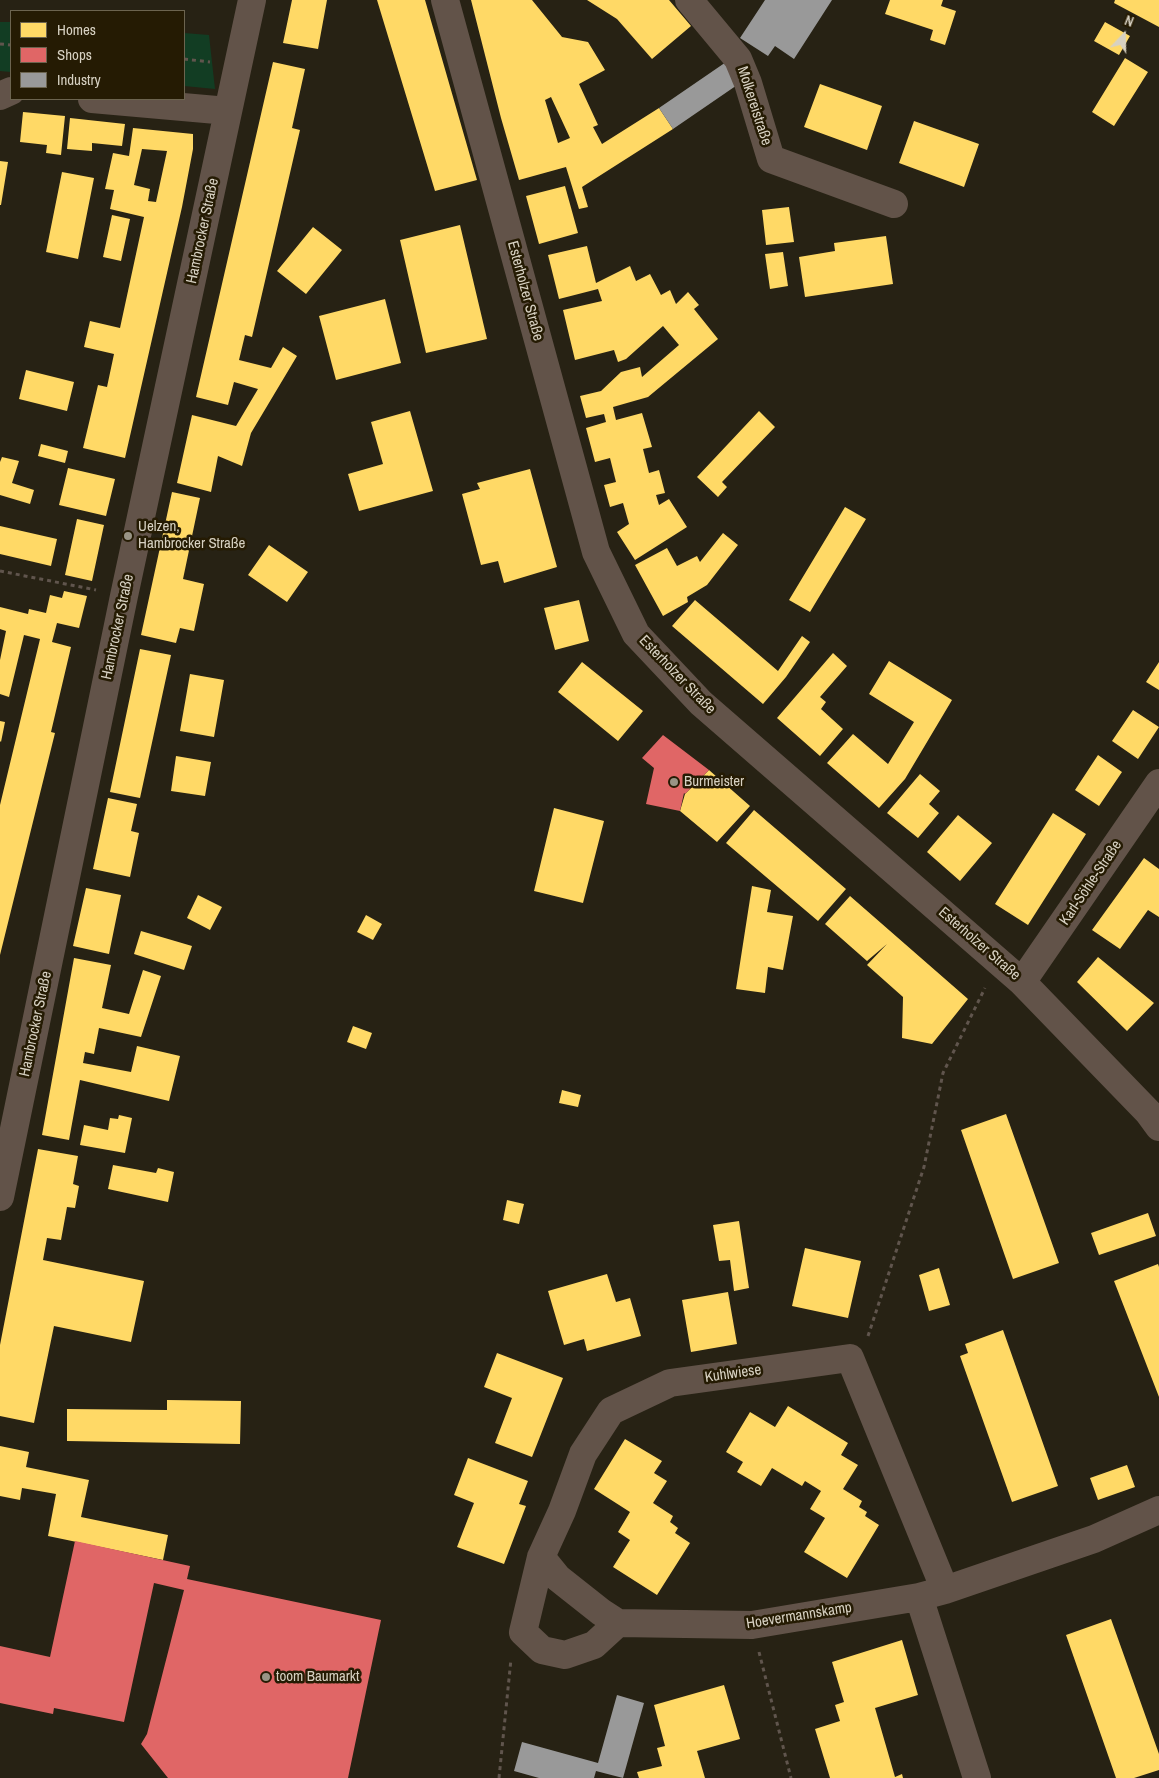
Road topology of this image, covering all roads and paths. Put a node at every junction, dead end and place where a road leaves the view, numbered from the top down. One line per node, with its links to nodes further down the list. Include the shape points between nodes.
1 (252, 0): 5 (street, Hambrocker Straße)
2 (445, 0): 10 (street, Esterholzer Straße, via 596,552 636,634 701,703)
3 (689, 0): 6 (street, Molkereistraße, via 738,59 771,159)
4 (103, 100): 5 (street)
5 (228, 111): 8 (street, Hambrocker Straße)
6 (894, 204)
7 (0, 571): 8 (path)
8 (124, 596): 13 (street, Hambrocker Straße)
9 (1159, 783): 11 (street, Karl-Söhle-Straße)
10 (999, 961): 11 (street, Esterholzer Straße); 14 (path, via 943,1073 924,1167)
11 (1022, 982): 12 (street, Esterholzer Straße)
12 (1159, 1127)
13 (0, 1197)
14 (856, 1373): 16 (street, Kuhlwiese, via 850,1358 670,1382 611,1411 583,1454); 17 (street, Kuhlwiese)
15 (1159, 1510): 17 (street, Hoevermannskamp, via 1094,1539)
16 (541, 1557): 18 (street, via 558,1578); 20 (street, Kuhlwiese)
17 (932, 1593): 19 (street, Hoevermannskamp); 23 (street)
18 (618, 1623): 19 (street, Hoevermannskamp); 20 (street, via 594,1645 565,1654 542,1650)
19 (752, 1625): 22 (path)
20 (523, 1632): 21 (path, via 512,1652)
21 (499, 1778)
22 (791, 1778)
23 (977, 1778)

